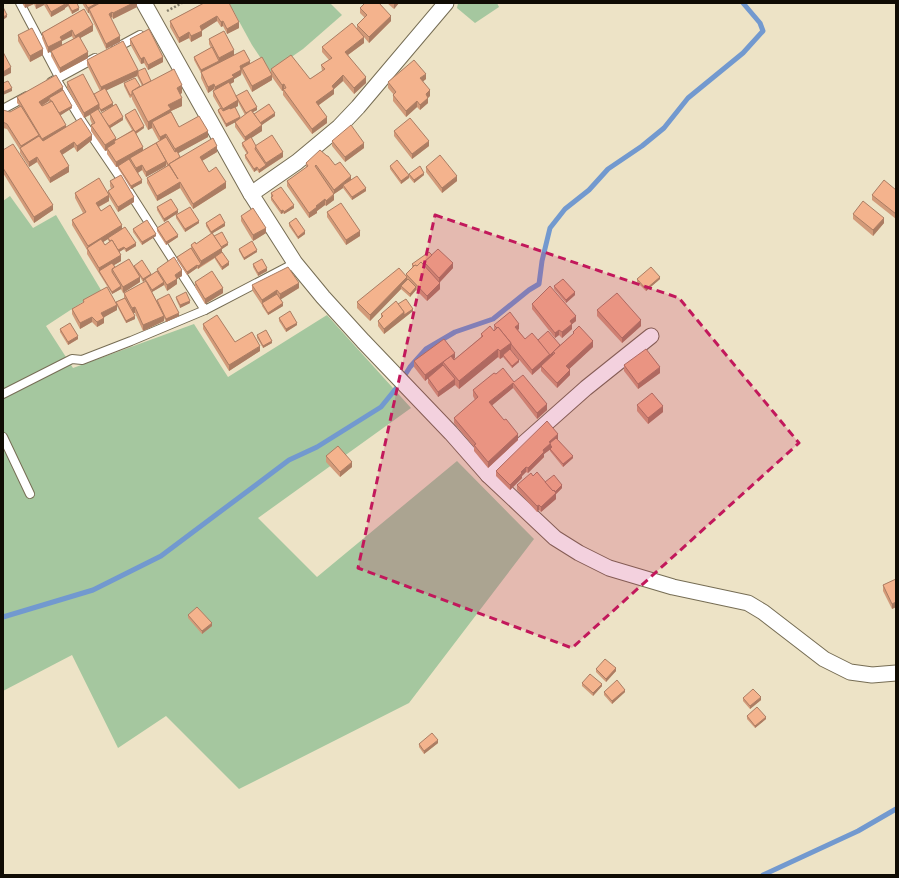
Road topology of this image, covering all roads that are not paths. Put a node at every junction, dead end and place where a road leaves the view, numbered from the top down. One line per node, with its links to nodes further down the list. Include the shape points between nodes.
1 (20, 3): 5 (lane)
2 (144, 3): 4 (street)
3 (446, 3): 7 (street, via 339,127 297,162)
4 (156, 27): 5 (lane); 7 (street)
5 (58, 78): 6 (lane); 9 (lane, via 83,123)
6 (3, 109)
7 (251, 194): 8 (street)
8 (295, 263): 9 (lane); 13 (street, via 323,297)
9 (206, 310): 11 (lane, via 82,360 72,359)
10 (651, 336): 13 (street, via 586,388)
11 (3, 394)
12 (3, 437): 14 (lane)
13 (488, 474): 15 (street, via 555,538 608,568 673,588 748,603 824,659 850,672 872,675)
14 (30, 494)
15 (896, 673)

